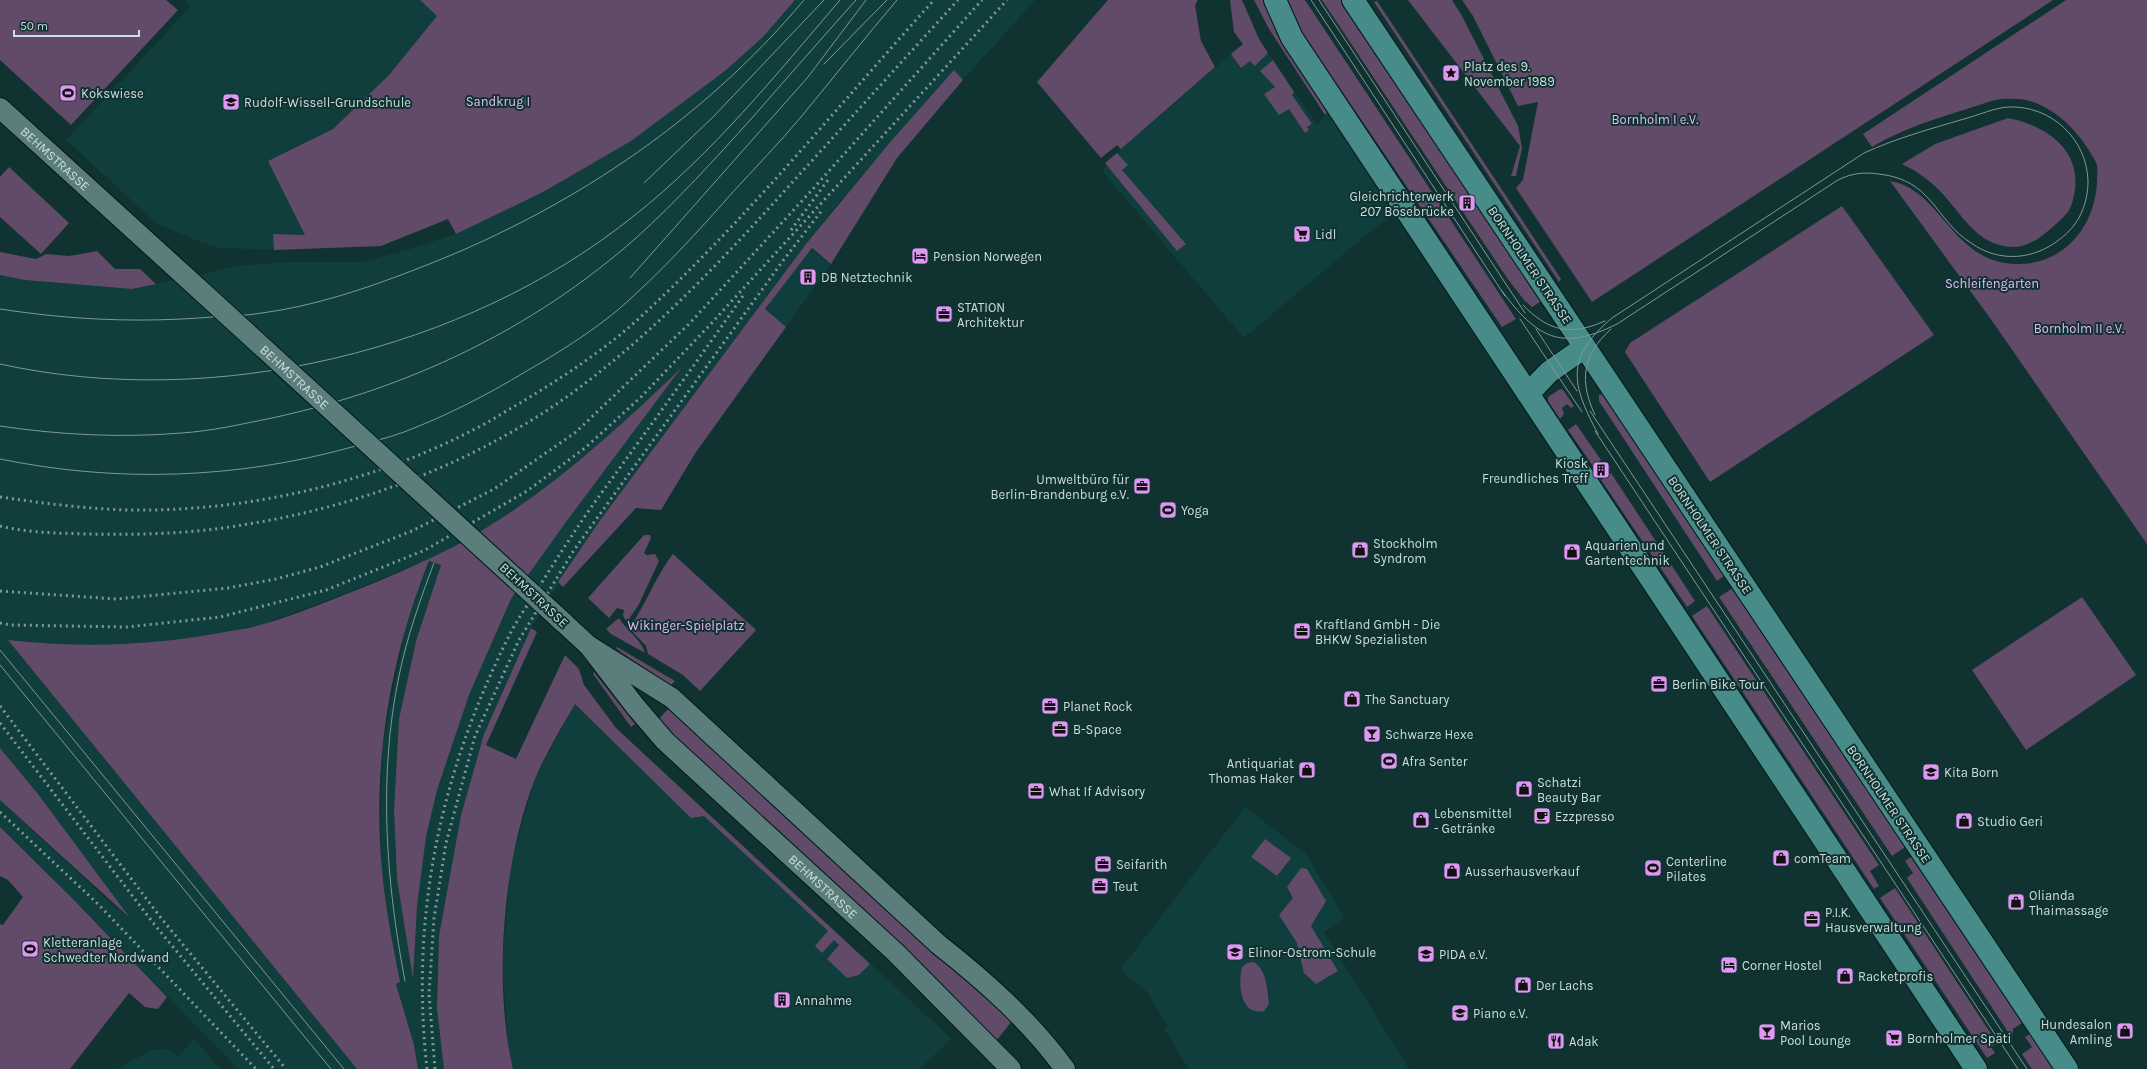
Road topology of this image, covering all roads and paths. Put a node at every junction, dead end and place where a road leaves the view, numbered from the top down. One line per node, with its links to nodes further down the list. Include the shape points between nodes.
1 (1275, 0): 5 (main road, via 1292,38)
2 (1353, 0): 4 (main road, BORNHOLMER STRASSE)
3 (0, 108): 6 (street, BEHMSTRASSE, bridge)
4 (1585, 347): 5 (main road, via 1548,372); 12 (main road, BORNHOLMER STRASSE)
5 (1528, 394): 11 (main road)
6 (589, 646): 7 (street, BEHMSTRASSE); 8 (street, BEHMSTRASSE)
7 (654, 687): 8 (street, via 640,694); 10 (street, BEHMSTRASSE, via 672,698 938,944 966,966 1039,1035)
8 (635, 706): 9 (street, BEHMSTRASSE, via 665,741 895,952)
9 (1011, 1069)
10 (1065, 1069)
11 (1976, 1069)
12 (2067, 1069)

